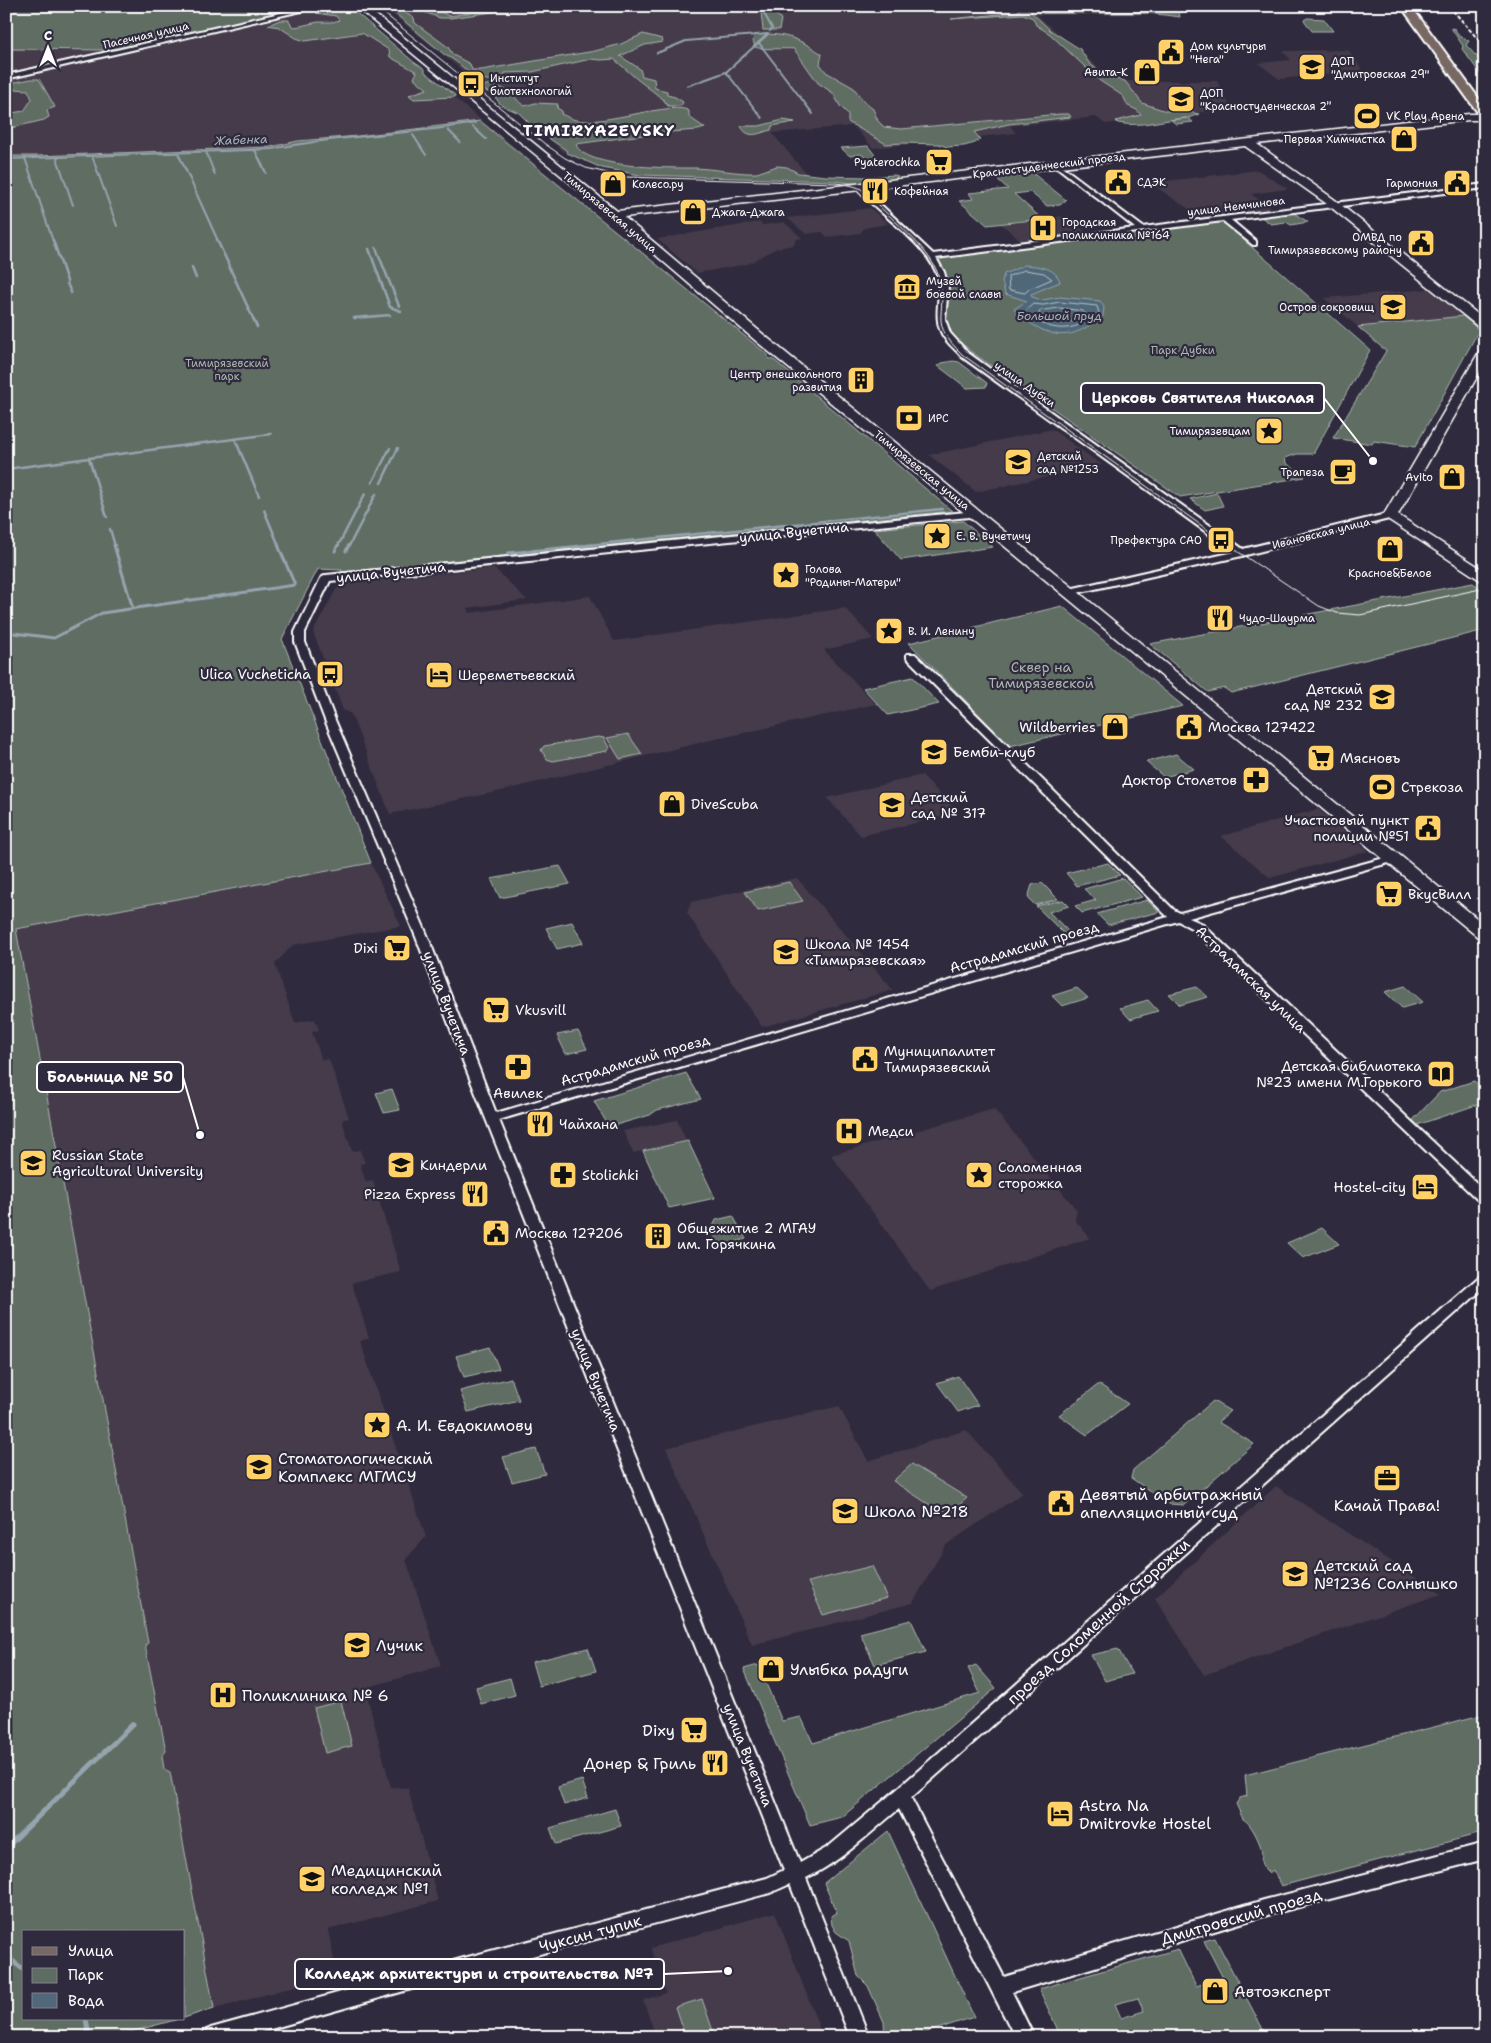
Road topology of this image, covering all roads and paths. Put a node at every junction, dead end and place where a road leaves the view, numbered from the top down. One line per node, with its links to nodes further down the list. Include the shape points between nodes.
1 (320, 6): 6 (street, Пасечная улица)
2 (359, 6): 15 (main road, Тимирязевская улица)
3 (1406, 6): 7 (main road)
4 (1419, 6): 5 (main road)
5 (1468, 72)
6 (6, 77)
7 (1485, 116): 8 (main road, Красностуденческий проезд)
8 (1438, 120): 9 (main road); 10 (main road, Красностуденческий проезд)
9 (1485, 126)
10 (1248, 143): 13 (main road, Красностуденческий проезд); 14 (main road)
11 (1059, 166): 17 (street)
12 (1485, 186): 14 (street, улица Немчинова)
13 (860, 188): 15 (main road, Красностуденческий проезд); 19 (street, улица Дубки)
14 (1335, 205): 16 (street, улица Немчинова); 20 (main road)
15 (614, 215): 23 (main road, Тимирязевская улица)
16 (1224, 219): 17 (street, улица Немчинова); 18 (street)
17 (1141, 229): 19 (street, улица Немчинова)
18 (1253, 243)
19 (931, 256): 25 (street, улица Дубки, via 944,287 941,319 946,334 965,355)
20 (1485, 326)
21 (1485, 352): 24 (main road)
22 (1370, 513): 24 (street)
23 (976, 514): 27 (main road, Тимирязевская улица); 32 (street, улица Вучетича, via 326,578 300,632 300,642 422,937)
24 (1390, 516): 25 (street, Ивановская улица); 26 (main road)
25 (1242, 553): 27 (street, Ивановская улица)
26 (1485, 577)
27 (1068, 592): 29 (main road, Тимирязевская улица)
28 (911, 656): 30 (street, Астрадамская улица, via 1170,913)
29 (1392, 859): 30 (street, Астрадамский проезд); 31 (main road, Тимирязевская улица)
30 (1179, 917): 32 (street, Астрадамский проезд); 33 (street, Астрадамская улица, via 1197,926)
31 (1485, 934)
32 (492, 1118): 37 (street, улица Вучетича)
33 (1485, 1200)
34 (1485, 1279): 35 (street, проезд Соломенной Сторожки)
35 (901, 1796): 37 (street, проезд Соломенной Сторожки, via 834,1852); 38 (street)
36 (1485, 1851): 38 (street, Дмитровский проезд, via 1264,1908)
37 (796, 1875): 39 (street, Чуксин тупик, via 770,1885); 40 (street, улица Вучетича)
38 (999, 1987): 41 (street)
39 (211, 2037)
40 (860, 2037)
41 (1025, 2037)

